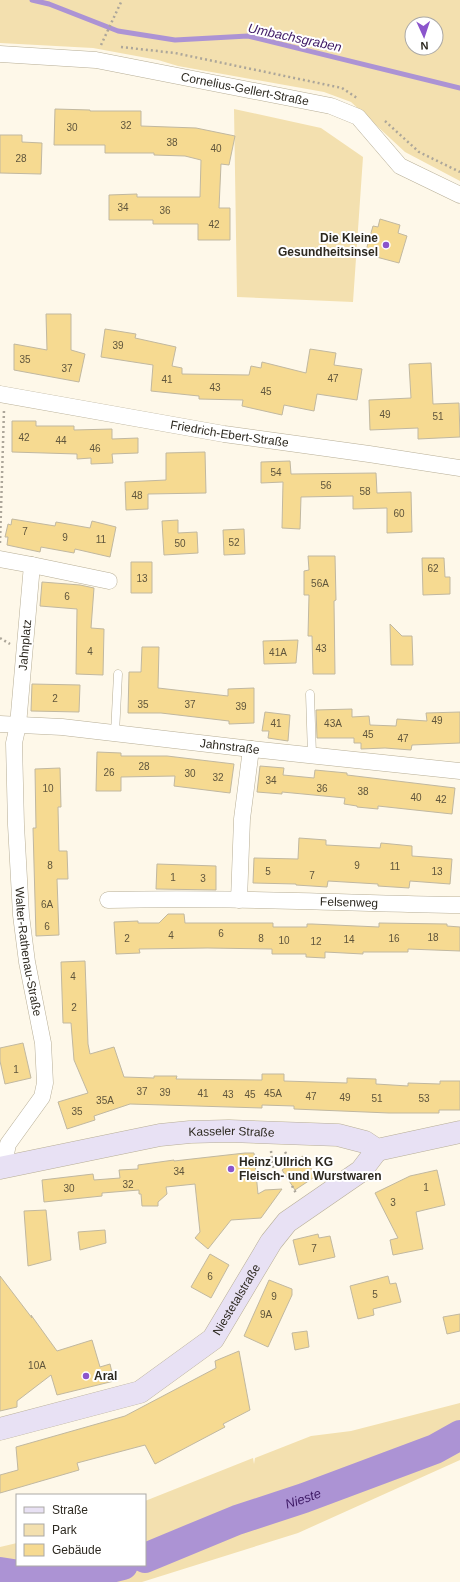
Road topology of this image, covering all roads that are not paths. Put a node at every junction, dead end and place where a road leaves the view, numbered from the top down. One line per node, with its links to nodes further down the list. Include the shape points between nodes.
1 (0, 54): 2 (street, Cornelius-Gellert-Straße, via 96,60 331,106 358,117 400,166)
2 (460, 195)
3 (2, 394): 4 (street, Friedrich-Ebert-Straße, via 224,434)
4 (460, 468)
5 (0, 559): 6 (street)
6 (32, 564): 7 (street); 11 (street, Jahnplatz)
7 (109, 581)
8 (118, 674): 12 (lane)
9 (310, 694): 14 (lane)
10 (0, 724): 11 (street, Jahnstraße)
11 (18, 725): 12 (street, Jahnstraße); 21 (street, Walter-Rathenau-Straße, via 14,743 21,916 43,1043 45,1083 42,1097 8,1144)
12 (115, 733): 13 (street, Jahnstraße)
13 (251, 749): 14 (street, Jahnstraße); 17 (street, via 242,819)
14 (312, 755): 15 (street, Jahnstraße)
15 (460, 771)
16 (108, 900): 17 (street, Felsenweg)
17 (239, 900): 18 (street, Felsenweg)
18 (460, 905)
19 (460, 1132): 20 (main road)
20 (377, 1150): 21 (main road, Kasseler Straße, via 365,1142 338,1135 190,1132 160,1135); 22 (main road, Niestetalstraße, via 361,1171 287,1222 271,1242 213,1339 140,1392)
21 (3, 1167)
22 (0, 1429)

